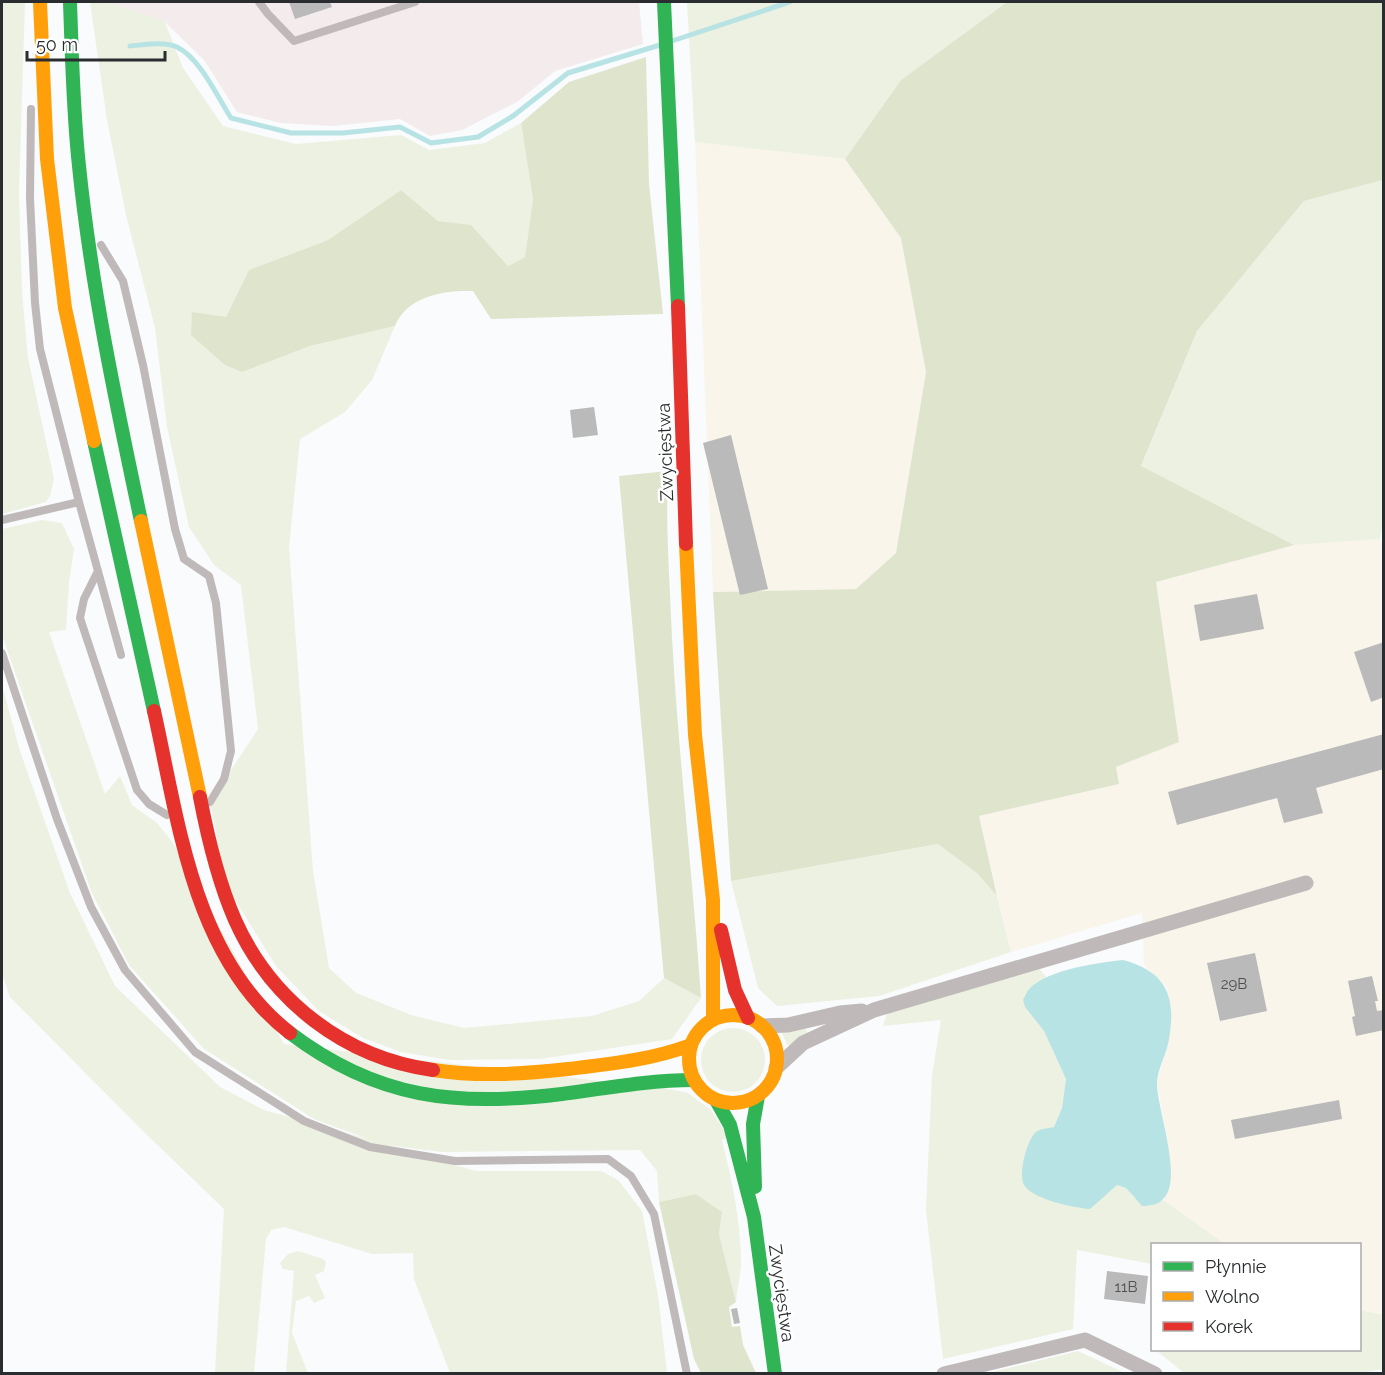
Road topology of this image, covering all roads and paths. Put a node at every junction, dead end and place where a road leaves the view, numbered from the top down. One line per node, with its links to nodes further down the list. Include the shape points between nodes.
1 (40, 2): 22 (main road, via 48,159 65,308 183,841 214,936 235,974 280,1026 320,1055 353,1074 420,1095 456,1100 512,1099)
2 (70, 2): 20 (main road, via 84,218 105,346 212,858 222,892 255,959 280,991 340,1039 406,1066 439,1073 515,1074 597,1066 663,1056)
3 (259, 2): 4 (lane, via 294,41)
4 (412, 2)
5 (664, 2): 16 (main road, Zwycięstwa, via 695,735)
6 (31, 109): 8 (lane, via 30,198 40,349)
7 (101, 245): 13 (lane, via 123,281 184,559 209,576 216,603 231,751 224,780)
8 (79, 502): 9 (lane); 10 (lane)
9 (2, 520)
10 (98, 571): 12 (lane); 14 (lane, via 84,599 80,618 137,790 149,804)
11 (2, 653): 26 (lane, via 91,907 125,970 195,1052 304,1121 370,1147 455,1161 608,1160 631,1176 654,1214)
12 (121, 655)
13 (210, 802)
14 (167, 815)
15 (1306, 883): 17 (street)
16 (713, 900): 18 (main road, Zwycięstwa); 19 (main road, Zwycięstwa, via 735,990)
17 (874, 1010): 19 (street, via 788,1025); 21 (street, via 803,1043)
18 (713, 1020): 19 (main road, via 731,1015); 20 (main road, via 701,1029)
19 (755, 1022): 21 (main road, via 770,1035 776,1048)
20 (691, 1046): 22 (main road, via 689,1060)
21 (776, 1068): 23 (main road)
22 (694, 1080): 24 (main road)
23 (759, 1095): 24 (main road, via 741,1103); 25 (main road, Zwycięstwa, via 753,1124)
24 (716, 1100): 25 (main road, Zwycięstwa, via 730,1125)
25 (754, 1218): 27 (main road, Zwycięstwa)
26 (687, 1374)
27 (775, 1374)
28 (944, 1374): 29 (street, via 1085,1340)
29 (1155, 1374)

